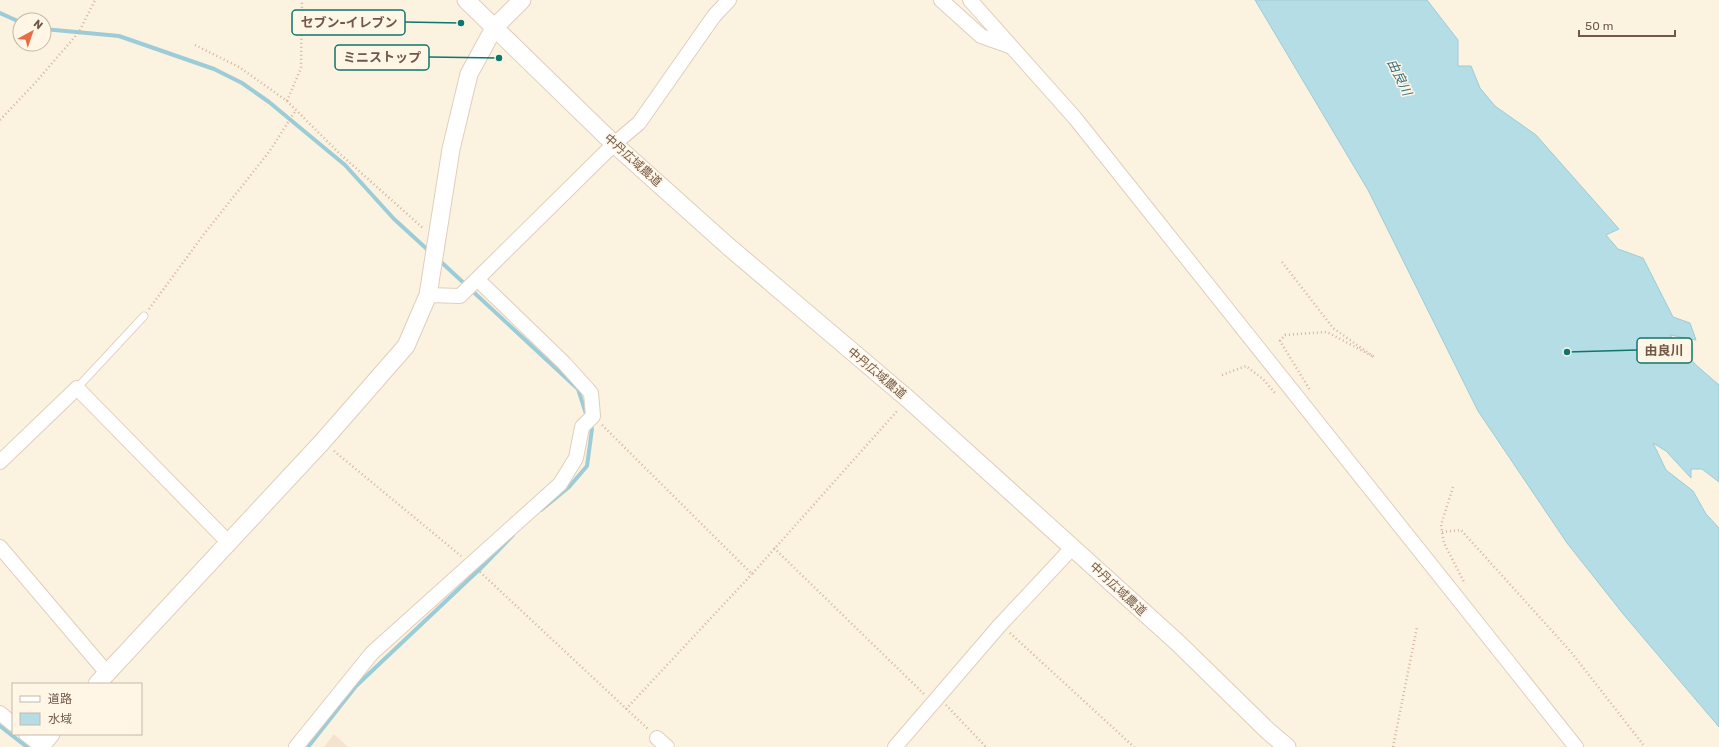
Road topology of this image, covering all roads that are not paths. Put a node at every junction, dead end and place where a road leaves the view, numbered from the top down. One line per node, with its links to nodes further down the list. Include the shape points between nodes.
1 (466, 0): 6 (street, 中丹広域農道)
2 (522, 0): 6 (street)
3 (729, 0): 8 (street, via 714,16 639,123)
4 (941, 0): 7 (street, via 981,36)
5 (970, 0): 7 (street)
6 (494, 28): 8 (street, 中丹広域農道); 10 (street, via 469,74 451,150)
7 (1011, 46): 25 (street, via 1075,118 1204,278)
8 (614, 144): 9 (street); 16 (street, 中丹広域農道, via 729,247 908,399)
9 (478, 280): 10 (street, via 460,296); 22 (street, via 564,363 591,393 593,416 582,427 576,458 560,484 372,653)
10 (428, 295): 14 (street, via 406,346 323,441)
11 (144, 316): 12 (lane)
12 (77, 388): 13 (street); 14 (street)
13 (0, 462)
14 (228, 542): 17 (street)
15 (0, 547): 17 (street)
16 (1073, 547): 23 (street, via 1000,625); 24 (street, 中丹広域農道)
17 (102, 679)
18 (0, 713): 19 (street)
19 (12, 723)
20 (28, 735): 21 (street)
21 (44, 743)
22 (296, 747)
23 (895, 747)
24 (1287, 747)
25 (1576, 747)

